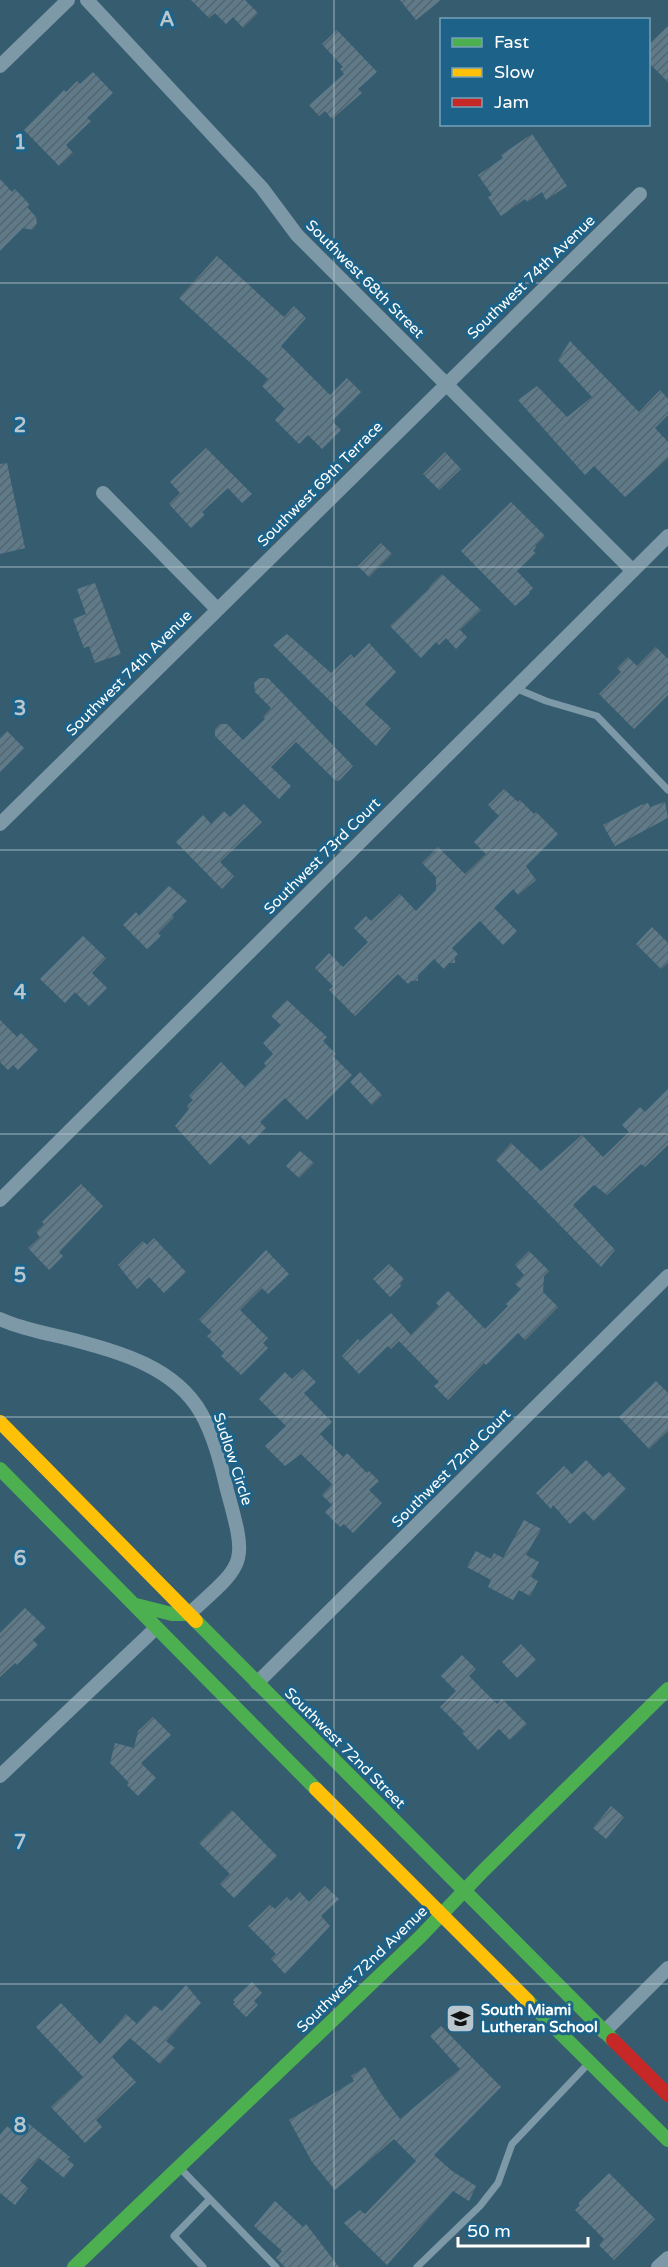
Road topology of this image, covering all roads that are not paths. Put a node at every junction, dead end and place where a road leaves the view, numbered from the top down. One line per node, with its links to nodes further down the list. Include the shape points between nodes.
1 (68, 0): 3 (street)
2 (87, 0): 5 (street, Southwest 68th Street, via 262,188 297,235)
3 (0, 66)
4 (640, 194): 5 (street, Southwest 74th Avenue)
5 (446, 383): 8 (street, Southwest 68th Street); 9 (street, Southwest 69th Terrace)
6 (103, 493): 9 (street)
7 (668, 536): 8 (street, Southwest 73rd Court)
8 (633, 571): 10 (street, Southwest 73rd Court)
9 (217, 609): 12 (street, Southwest 74th Avenue)
10 (515, 688): 11 (lane, via 597,716); 13 (street, Southwest 73rd Court)
11 (668, 790)
12 (0, 824)
13 (0, 1200)
14 (668, 1276): 21 (street, Southwest 72nd Court)
15 (0, 1318): 19 (street, Sudlow Circle, via 157,1369 178,1384 198,1407 223,1474 240,1555 230,1576)
16 (0, 1422): 19 (main road, Southwest 72nd Street)
17 (0, 1469): 18 (main road)
18 (134, 1604): 19 (main road, via 172,1614); 20 (main road)
19 (189, 1614): 21 (main road, Southwest 72nd Street)
20 (156, 1628): 23 (street); 25 (main road)
21 (257, 1683): 24 (main road, Southwest 72nd Street)
22 (668, 1689): 24 (main road, Southwest 72nd Avenue)
23 (0, 1776)
24 (464, 1892): 25 (main road, Southwest 72nd Avenue); 27 (main road, Southwest 72nd Street)
25 (441, 1915): 28 (main road); 31 (main road, Southwest 72nd Avenue)
26 (668, 1968): 27 (street)
27 (604, 2032): 29 (main road, Southwest 72nd Street)
28 (589, 2063): 30 (main road); 37 (lane, via 512,2144 498,2183 480,2205)
29 (668, 2095)
30 (668, 2140)
31 (178, 2166): 32 (lane); 34 (main road, Southwest 72nd Avenue)
32 (210, 2199): 35 (lane, via 174,2236); 36 (lane)
33 (668, 2258): 38 (street)
34 (74, 2267)
35 (203, 2267)
36 (276, 2267)
37 (417, 2267)
38 (658, 2267)

